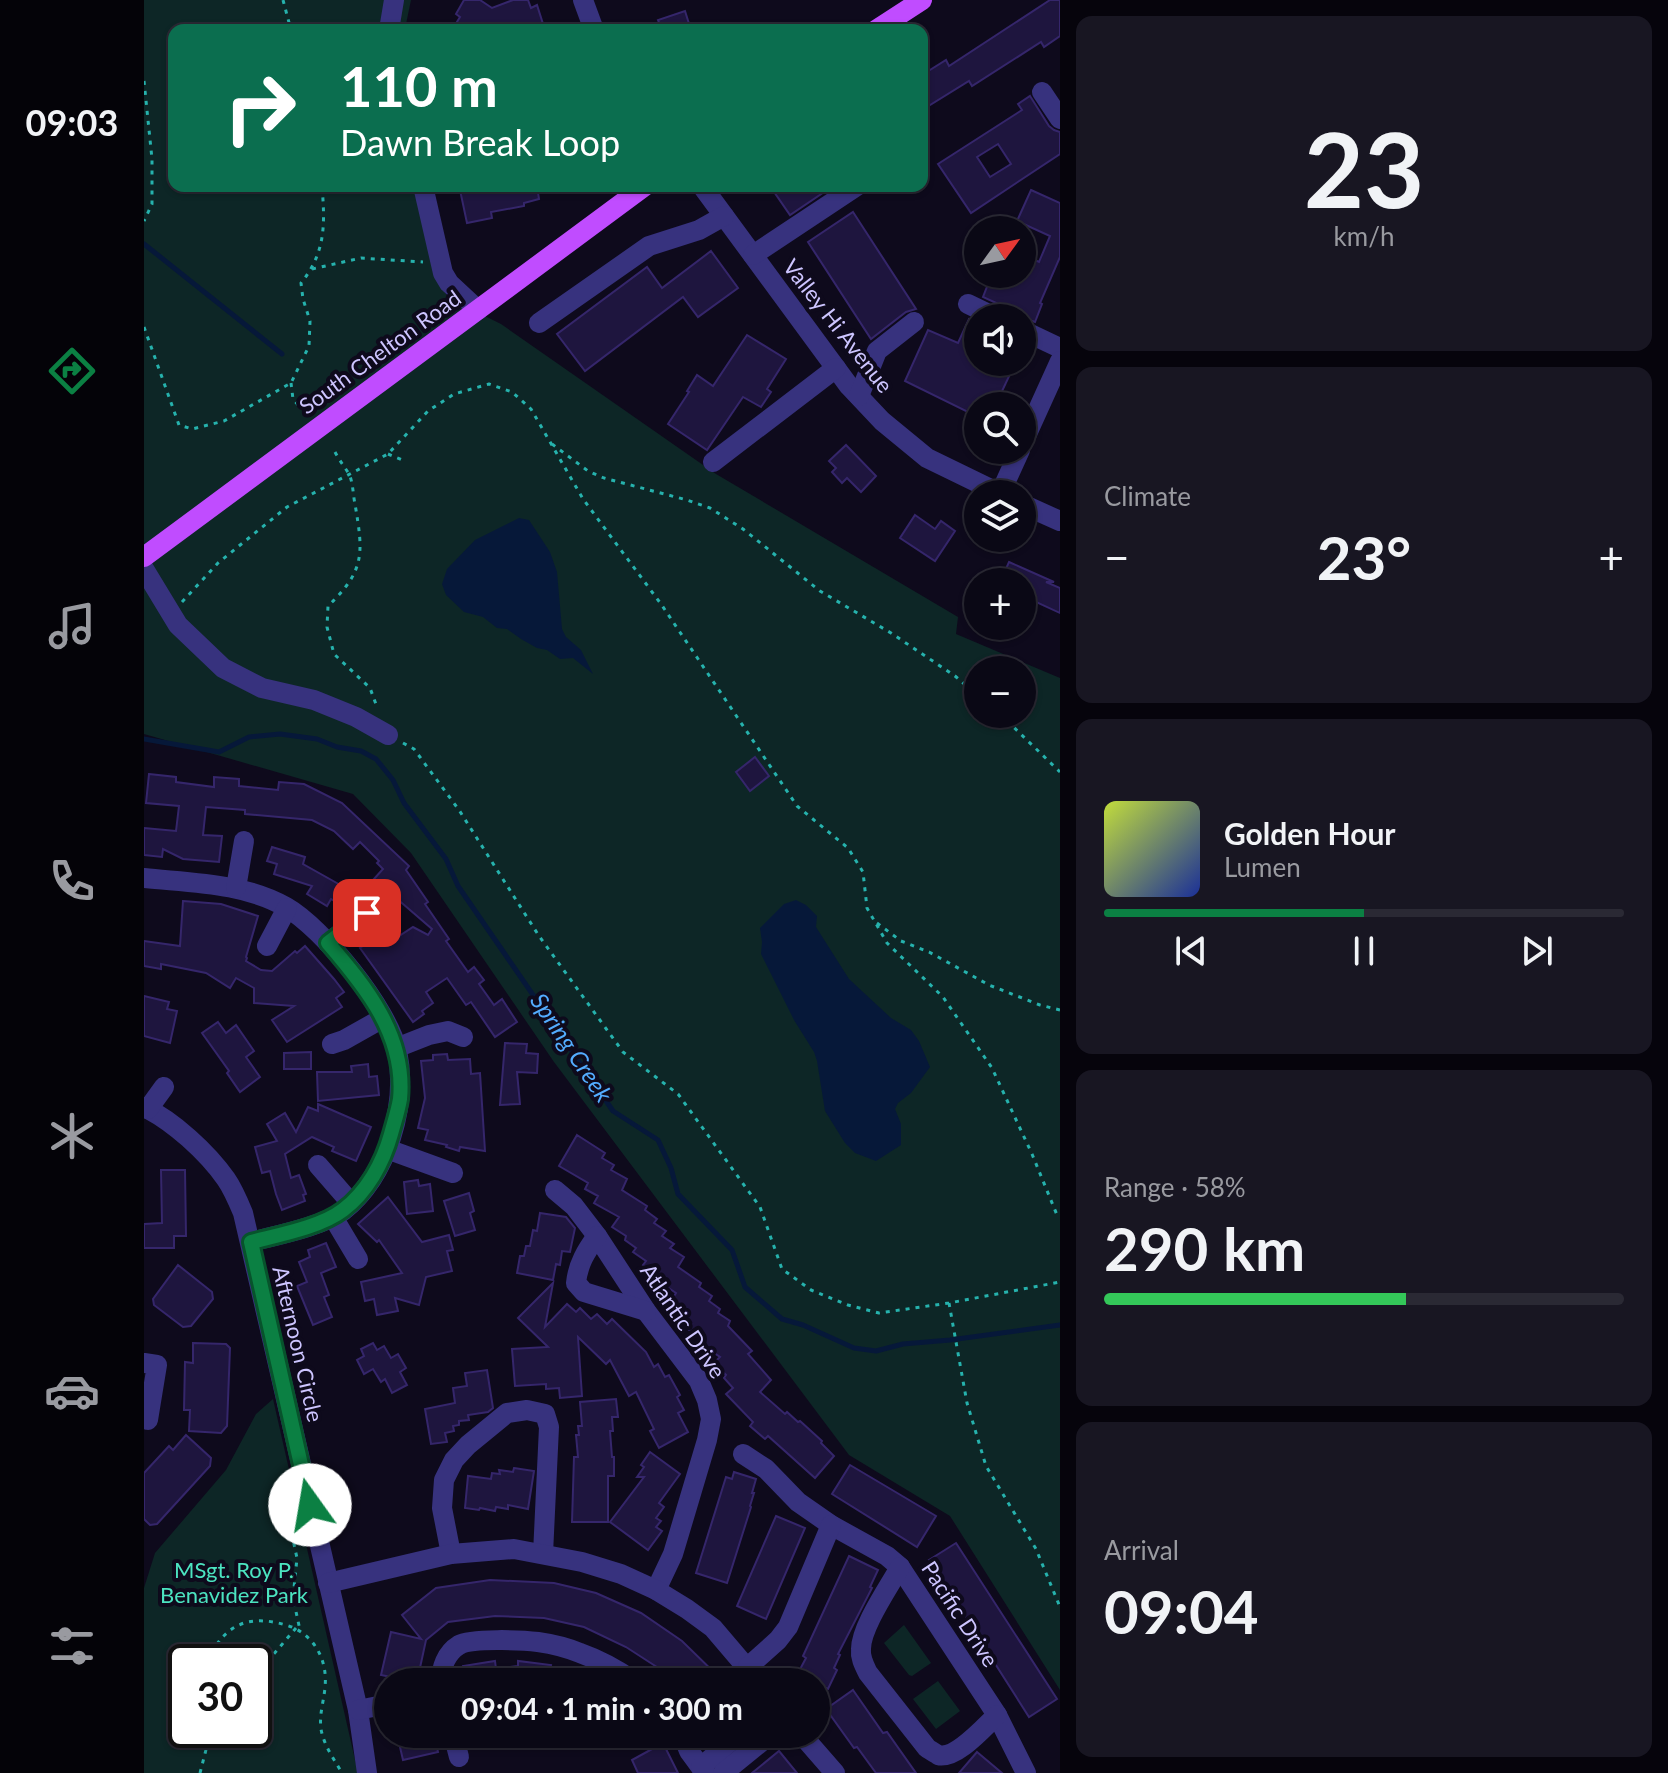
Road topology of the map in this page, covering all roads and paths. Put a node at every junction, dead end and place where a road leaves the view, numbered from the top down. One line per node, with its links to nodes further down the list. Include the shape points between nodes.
1 (283, 0): 5 (path)
2 (394, 0): 6 (street)
3 (583, 0): 7 (street)
4 (922, 0): 8 (main road)
5 (289, 24)
6 (390, 24)
7 (592, 24)
8 (885, 24)
9 (144, 81): 18 (path, via 152,159 152,204)
10 (1042, 92): 11 (street)
11 (1060, 119)
12 (322, 192): 21 (path, via 323,241)
13 (424, 192): 20 (street)
14 (637, 192): 22 (main road, South Chelton Road)
15 (706, 192): 17 (street, Valley Hi Avenue)
16 (848, 192): 19 (street)
17 (724, 216): 19 (street, Valley Hi Avenue); 24 (street, via 649,246)
18 (145, 219)
19 (753, 255): 29 (street, Valley Hi Avenue)
20 (440, 260): 21 (path, via 361,258); 22 (street, via 449,283)
21 (312, 269): 30 (path, via 301,283 310,321 309,346)
22 (478, 310): 43 (main road, South Chelton Road)
23 (914, 322): 31 (street, via 877,351)
24 (539, 323)
25 (144, 327): 30 (path, via 179,425 192,429 224,421)
26 (1036, 337): 27 (street)
27 (1060, 348)
28 (1060, 361): 33 (street)
29 (836, 368): 31 (street, Valley Hi Avenue); 38 (street)
30 (291, 383): 32 (path)
31 (859, 396): 40 (street, Valley Hi Avenue, via 927,458)
32 (300, 407)
33 (1036, 414)
34 (550, 442): 36 (path, via 531,409 512,392 489,384 454,394 428,411); 46 (path, via 604,478 710,508 820,591); 55 (path, via 583,499 797,806 848,848 863,872 867,908)
35 (335, 452): 39 (path)
36 (388, 454): 37 (path); 39 (path)
37 (405, 461)
38 (713, 462)
39 (350, 475): 45 (path, via 287,507 218,563); 48 (path, via 361,541 359,563 328,606 327,627 334,654 370,688)
40 (972, 480)
41 (1036, 510): 42 (street)
42 (1060, 521)
43 (144, 557)
44 (144, 569): 45 (street)
45 (171, 613): 48 (street, via 223,668 262,688 356,717)
46 (964, 684)
47 (1014, 728): 49 (path)
48 (388, 735): 76 (path, via 414,749 623,1052 678,1094 760,1207 782,1269 811,1290 879,1313)
49 (1060, 772)
50 (244, 841): 52 (street)
51 (144, 878): 52 (street)
52 (236, 888): 53 (street)
53 (287, 908): 56 (street); 57 (street)
54 (367, 913): 56 (street)
55 (875, 922): 58 (path, via 901,941 989,985); 71 (path, via 887,943 943,997 992,1068)
56 (328, 943): 59 (street)
57 (267, 946)
58 (1060, 1010)
59 (383, 1018): 61 (street); 62 (street)
60 (463, 1037): 62 (street, via 448,1031)
61 (332, 1044)
62 (396, 1048): 65 (street, via 400,1099)
63 (164, 1087): 64 (street)
64 (146, 1108): 73 (street, Afternoon Circle, via 211,1160 234,1193)
65 (387, 1149): 67 (street); 69 (street)
66 (318, 1165): 69 (street)
67 (453, 1173)
68 (555, 1190): 72 (street, Atlantic Drive)
69 (351, 1203): 70 (street)
70 (333, 1217): 73 (street); 74 (street)
71 (1060, 1217)
72 (597, 1236): 77 (street, Atlantic Drive); 77 (street, via 584,1253 576,1283 584,1292)
73 (251, 1242): 86 (street, Afternoon Circle)
74 (358, 1259)
75 (1060, 1282): 76 (path)
76 (949, 1303): 88 (path, via 967,1403 986,1466 1036,1549)
77 (646, 1311): 87 (street, Atlantic Drive, via 699,1381 711,1419 673,1554)
78 (144, 1363): 79 (street, via 157,1365 148,1420)
79 (144, 1419)
80 (743, 1454): 82 (street, Pacific Drive)
81 (290, 1474): 89 (path, via 285,1493 297,1558 293,1598)
82 (831, 1525): 85 (street, Pacific Drive); 95 (street, via 788,1627)
83 (451, 1554): 84 (street, via 514,1549); 84 (street, via 442,1508 444,1480 454,1460 507,1413 527,1410 545,1414 549,1427); 86 (street)
84 (543, 1554): 87 (street, via 621,1574)
85 (900, 1567): 98 (street, Pacific Drive); 98 (street, via 860,1646 868,1673 938,1755 958,1750)
86 (328, 1583): 97 (street, Afternoon Circle)
87 (656, 1590): 94 (street, via 713,1628)
88 (1060, 1607)
89 (298, 1629): 90 (path, via 261,1620 242,1624); 91 (path); 108 (path, via 318,1650 325,1667 321,1731)
90 (217, 1644)
91 (272, 1657)
92 (443, 1668): 93 (street, via 449,1653 461,1644 493,1641 539,1642)
93 (614, 1668)
94 (748, 1668)
95 (757, 1668)
96 (374, 1707): 97 (street)
97 (358, 1710): 109 (street, Afternoon Circle)
98 (997, 1715): 112 (street, Pacific Drive)
99 (206, 1748): 107 (path)
100 (457, 1748): 105 (street)
101 (688, 1748): 106 (street)
102 (725, 1748): 106 (street)
103 (754, 1748): 110 (street)
104 (813, 1748): 111 (street)
105 (459, 1757)
106 (703, 1770)
107 (200, 1773)
108 (342, 1773)
109 (367, 1773)
110 (723, 1773)
111 (835, 1773)
112 (1026, 1773)

